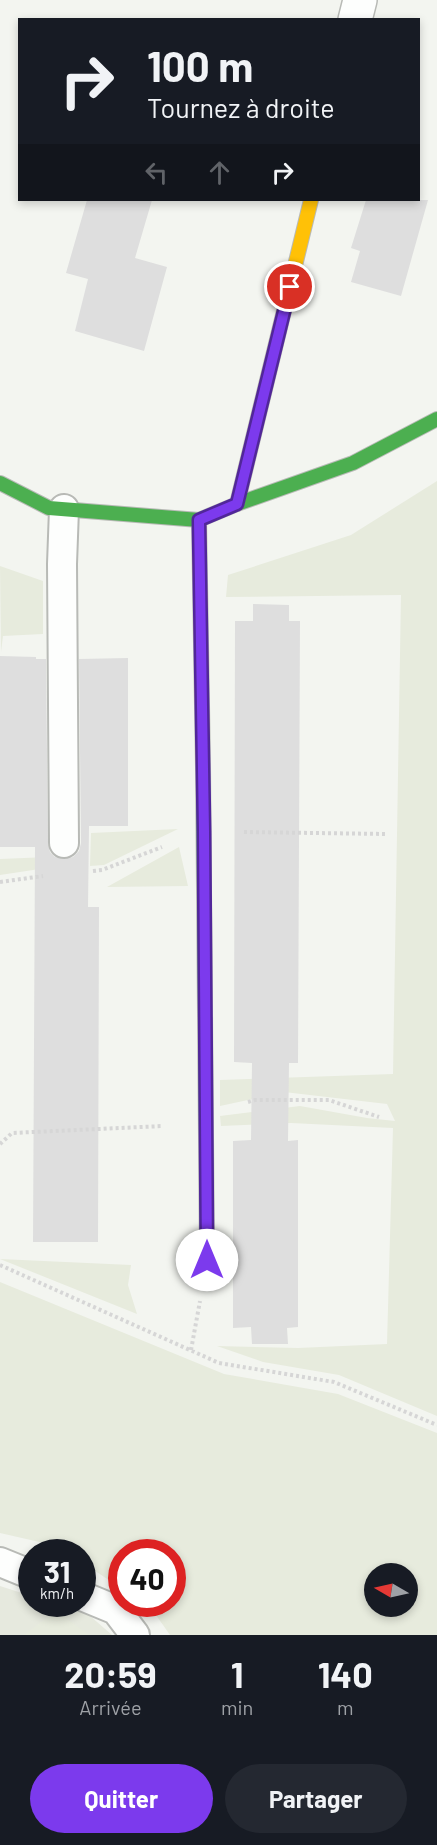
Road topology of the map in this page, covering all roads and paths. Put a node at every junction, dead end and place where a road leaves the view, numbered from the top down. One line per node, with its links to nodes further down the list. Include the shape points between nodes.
1 (360, 0): 2 (street)
2 (356, 18)
3 (311, 201): 6 (street)
4 (437, 418): 6 (street, via 353,463)
5 (0, 483): 7 (street, via 49,508)
6 (237, 504): 8 (street)
7 (64, 509): 8 (street); 9 (lane)
8 (199, 520): 10 (street)
9 (64, 843)
10 (207, 1260): 12 (path)
11 (0, 1265): 12 (path)
12 (191, 1350): 13 (path, via 219,1363 334,1382)
13 (437, 1425)
14 (0, 1562): 15 (lane)
15 (18, 1569)
16 (96, 1602): 17 (lane, via 116,1610)
17 (135, 1635)

